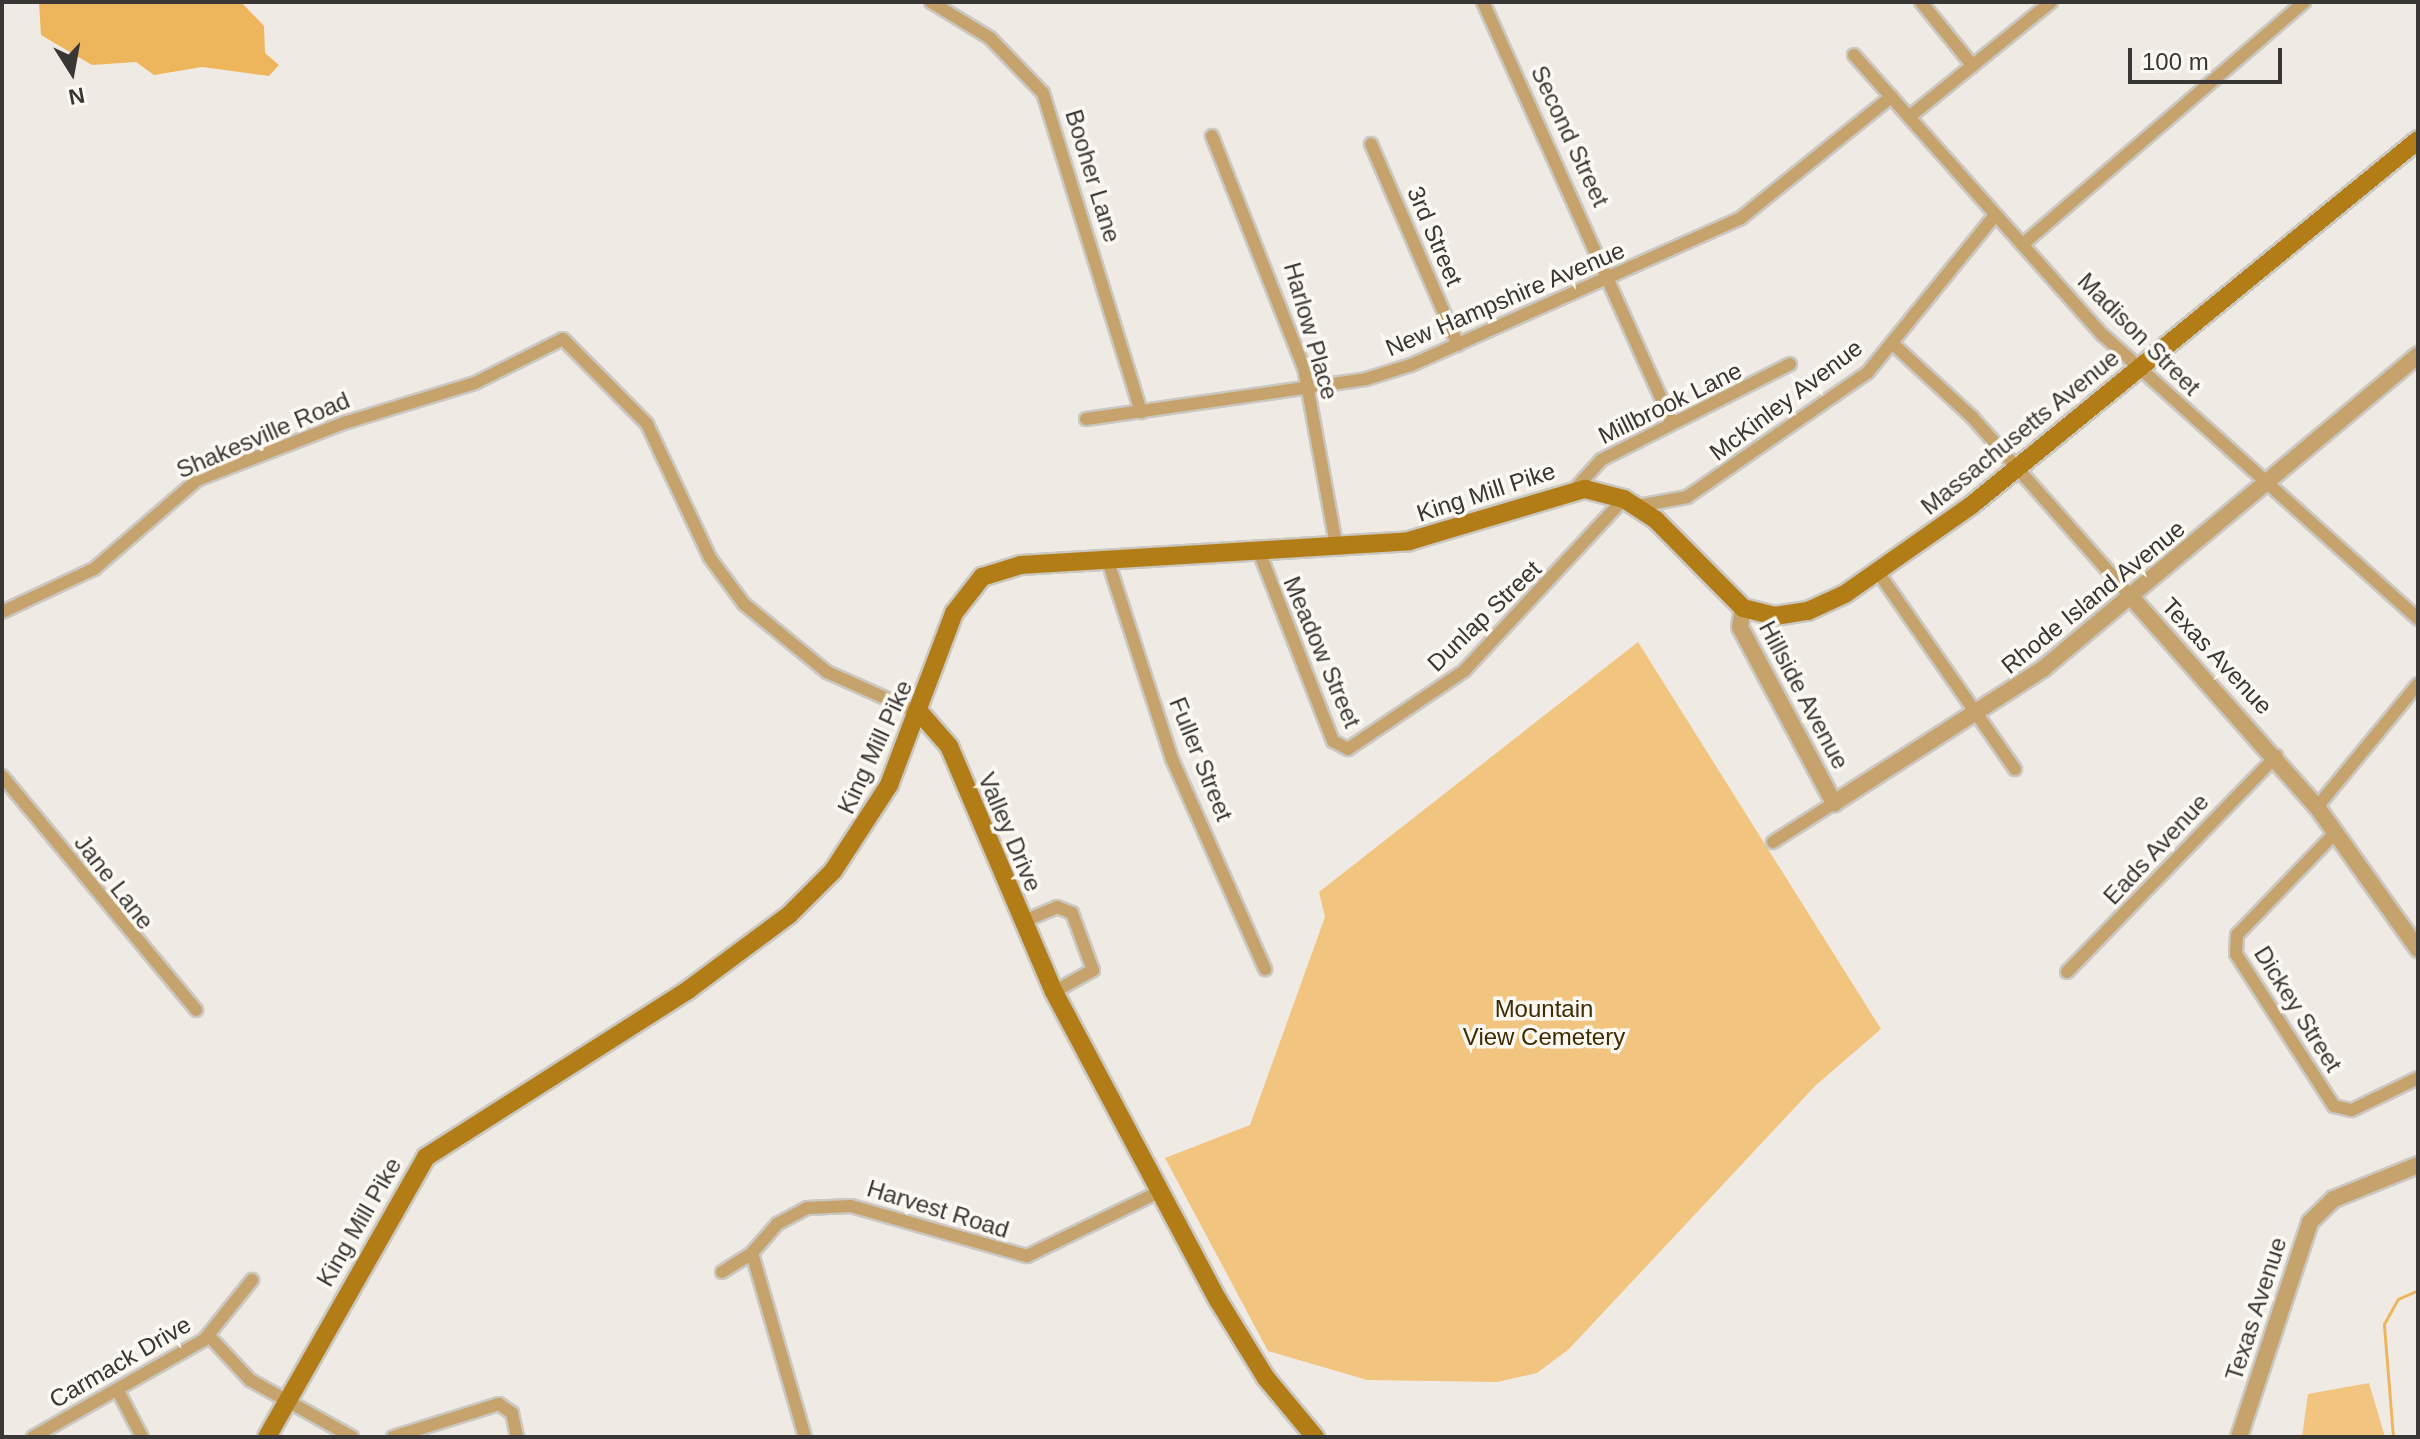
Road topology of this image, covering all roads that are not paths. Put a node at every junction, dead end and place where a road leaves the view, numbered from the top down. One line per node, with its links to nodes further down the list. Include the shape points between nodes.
1 (931, 2): 23 (street, Booher Lane, via 990,38 1043,93)
2 (1483, 2): 15 (street, Second Street)
3 (1921, 2): 7 (street)
4 (2051, 2): 7 (street)
5 (2304, 2): 14 (street)
6 (1854, 55): 8 (street, Madison Street)
7 (1973, 66): 9 (street)
8 (1891, 97): 9 (street, Madison Street); 15 (street, New Hampshire Avenue, via 1741,218)
9 (1909, 117): 13 (street, Madison Street)
10 (1212, 136): 22 (street, Harlow Place, via 1269,263)
11 (2418, 140): 21 (main road, Massachusetts Avenue)
12 (1371, 144): 18 (street, 3rd Street)
13 (1995, 215): 14 (street, Madison Street); 17 (street, McKinley Avenue)
14 (2023, 244): 21 (street, Madison Street)
15 (1608, 277): 18 (street, New Hampshire Avenue); 25 (street, Second Street)
16 (563, 339): 36 (street, Shakesville Road, via 475,383 344,423 197,480 94,569); 39 (street, Valley Drive, via 647,424 710,558 744,604 827,672)
17 (1893, 344): 26 (street, Texas Avenue); 29 (street, McKinley Avenue, via 1841,393 1712,482 1675,502)
18 (1458, 345): 22 (street, New Hampshire Avenue, via 1386,375)
19 (2418, 355): 27 (street, Rhode Island Avenue)
20 (1790, 364): 25 (street, Millbrook Lane)
21 (2139, 368): 26 (main road, Massachusetts Avenue); 27 (street, Madison Street)
22 (1309, 389): 23 (street, New Hampshire Avenue); 30 (street, Harlow Place)
23 (1141, 412): 24 (street, New Hampshire Avenue)
24 (1086, 419)
25 (1672, 422): 28 (street, Millbrook Lane, via 1601,460)
26 (2019, 468): 33 (main road, Massachusetts Avenue); 34 (street, Texas Avenue)
27 (2266, 486): 34 (street, Rhode Island Avenue); 37 (street, Madison Street)
28 (1575, 489): 29 (main road, King Mill Pike); 30 (main road, King Mill Pike, via 1432,536)
29 (1630, 502): 35 (main road); 41 (street, Dunlap Street, via 1464,671)
30 (1337, 549): 31 (main road, King Mill Pike)
31 (1260, 554): 32 (main road, King Mill Pike); 41 (street, Meadow Street, via 1333,741)
32 (1108, 561): 39 (main road, King Mill Pike, via 1005,568 971,586 954,613); 51 (street, Fuller Street, via 1172,759)
33 (1878, 572): 35 (main road, Massachusetts Avenue, via 1808,611 1775,616); 40 (street)
34 (2132, 598): 40 (street, Rhode Island Avenue); 42 (street, Texas Avenue)
35 (1743, 608): 45 (street, Hillside Avenue, via 1740,627)
36 (2, 612)
37 (2418, 619)
38 (2418, 684): 46 (street)
39 (921, 714): 49 (main road, Valley Drive, via 949,746); 63 (main road, King Mill Pike, via 854,843 789,915 618,1037 426,1157)
40 (1978, 716): 43 (street); 45 (street, Rhode Island Avenue)
41 (1358, 745)
42 (2276, 756): 46 (street, Texas Avenue); 52 (street, Eads Avenue)
43 (2015, 769)
44 (2, 776): 54 (street, Jane Lane)
45 (1834, 803): 48 (street, Rhode Island Avenue)
46 (2317, 807): 47 (street, Texas Avenue)
47 (2336, 832): 50 (street, Texas Avenue); 55 (street, Dickey Street, via 2237,935 2236,954 2334,1106 2352,1110)
48 (1773, 842)
49 (1022, 922): 53 (main road, Valley Drive); 53 (street, via 1057,907 1072,913 1093,970)
50 (2418, 949)
51 (1265, 969)
52 (2067, 972)
53 (1054, 992): 57 (main road, Valley Drive)
54 (196, 1010)
55 (2418, 1078)
56 (2418, 1165): 72 (street, Texas Avenue, via 2334,1199 2310,1222)
57 (1161, 1191): 58 (street, Harvest Road, via 1027,1256 832,1204 777,1224); 71 (main road, Valley Drive, via 1241,1341)
58 (752, 1253): 59 (street, Harvest Road); 70 (street)
59 (722, 1272)
60 (252, 1280): 61 (street, Carmack Drive)
61 (209, 1336): 62 (street, Carmack Drive); 63 (street, via 250,1380)
62 (118, 1391): 65 (street, Carmack Drive); 66 (street)
63 (286, 1403): 64 (street); 67 (main road, King Mill Pike)
64 (344, 1435)
65 (33, 1437)
66 (142, 1437)
67 (267, 1437)
68 (393, 1437): 69 (street, via 499,1404 512,1413)
69 (517, 1437)
70 (805, 1437)
71 (1315, 1437)
72 (2239, 1437)

